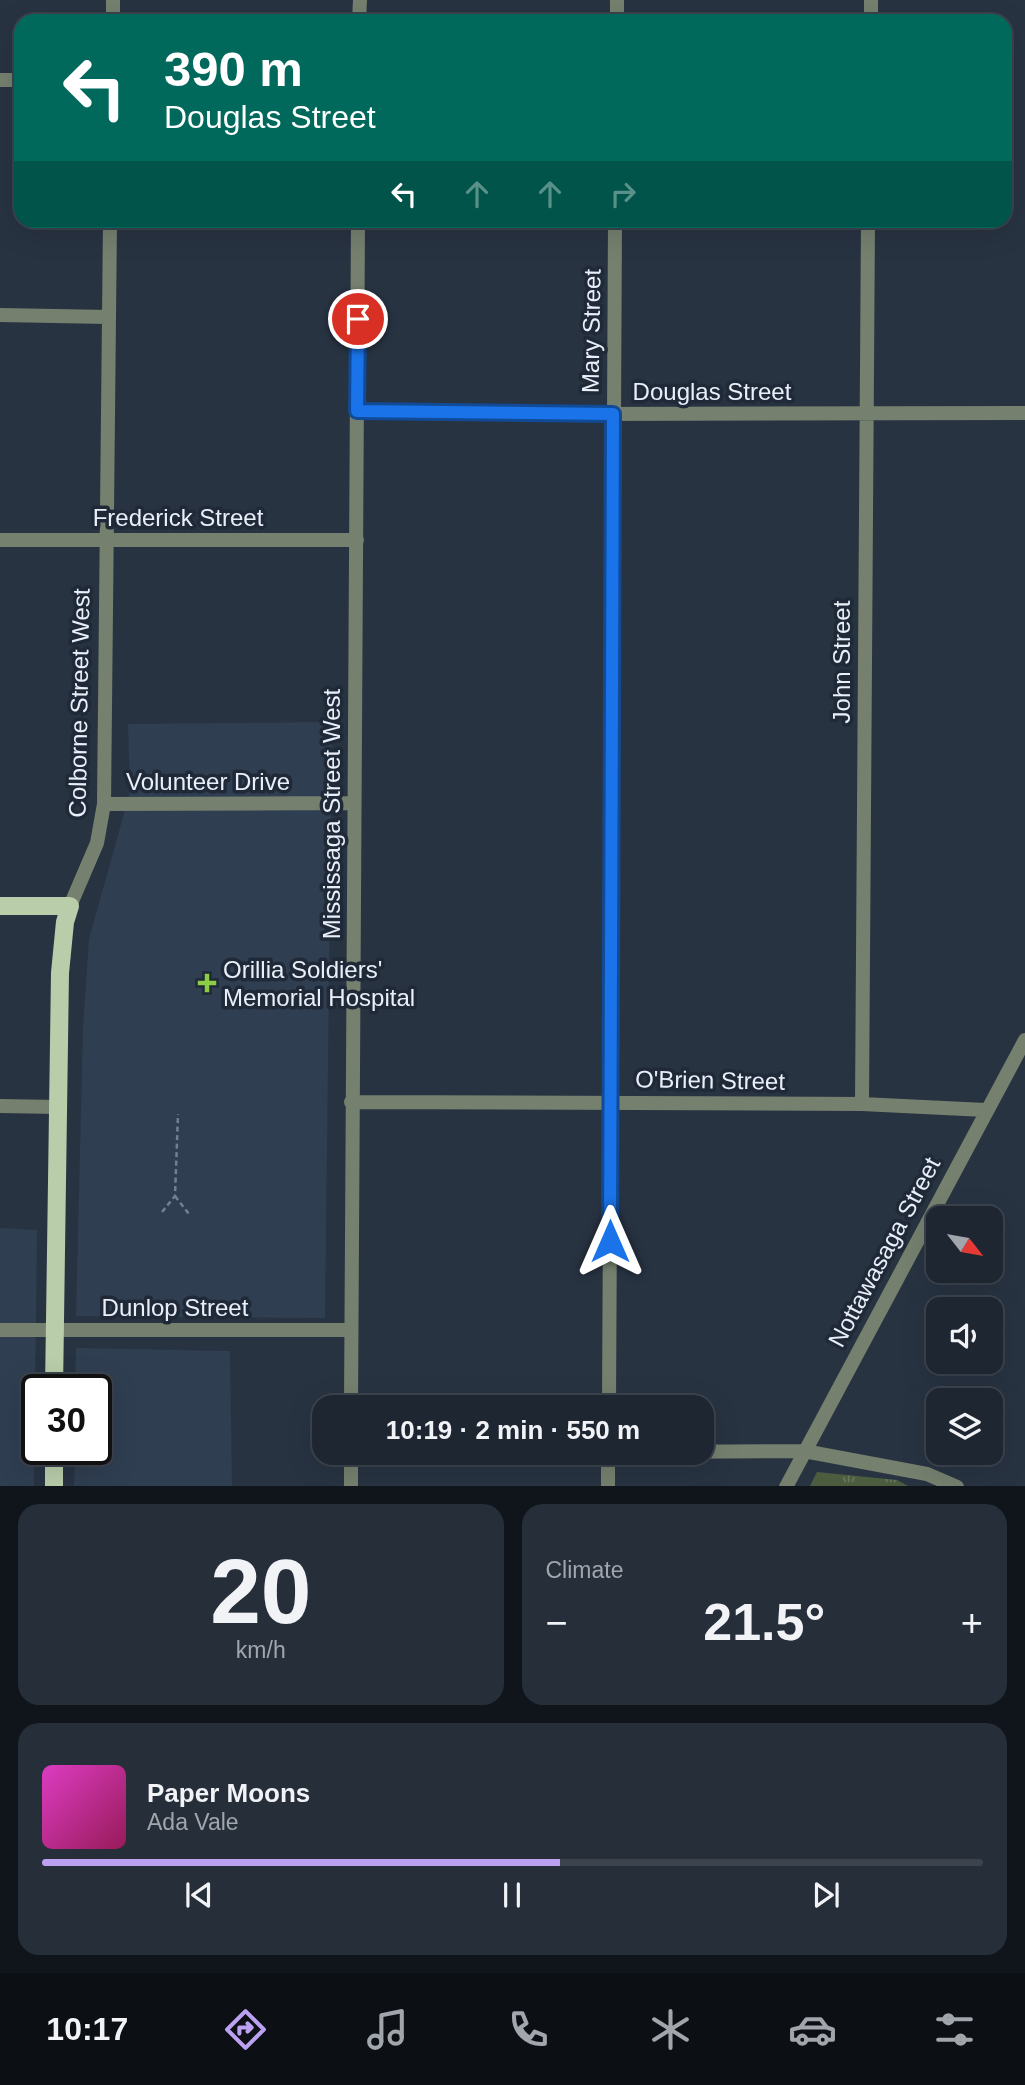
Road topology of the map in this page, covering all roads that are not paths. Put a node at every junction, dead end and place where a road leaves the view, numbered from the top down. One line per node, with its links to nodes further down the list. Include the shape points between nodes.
1 (110, 228): 6 (street, Colborne Street West)
2 (358, 228): 7 (street, Mississaga Street West)
3 (615, 228): 10 (street, Mary Street)
4 (868, 228): 8 (street, John Street)
5 (0, 315): 6 (street)
6 (109, 317): 12 (street, Colborne Street West)
7 (357, 411): 10 (street, Douglas Street); 13 (street, Mississaga Street West)
8 (865, 413): 9 (street, Douglas Street); 10 (street, Douglas Street); 21 (street, John Street)
9 (1025, 413)
10 (613, 414): 20 (street, Mary Street)
11 (0, 540): 12 (street, Frederick Street)
12 (107, 540): 13 (street, Frederick Street); 15 (street, Colborne Street West)
13 (356, 540): 14 (street, Mississaga Street West)
14 (353, 803): 15 (street, Volunteer Drive); 19 (street, Mississaga Street West)
15 (104, 804): 17 (street, Colborne Street West, via 97,842)
16 (0, 906): 17 (main road)
17 (70, 906): 23 (main road, Colborne Street West, via 61,960)
18 (1025, 1040): 24 (street, Nottawasaga Street)
19 (351, 1102): 20 (street, O'Brien Street); 27 (street, Mississaga Street West)
20 (611, 1102): 21 (street, O'Brien Street); 30 (street, Mary Street)
21 (862, 1104): 24 (street, O'Brien Street)
22 (0, 1106): 23 (street)
23 (58, 1107): 25 (main road, Colborne Street West)
24 (985, 1110): 31 (street, Nottawasaga Street)
25 (55, 1329): 26 (street, Dunlop Street); 27 (street, Dunlop Street); 28 (main road, Colborne Street West)
26 (0, 1330)
27 (350, 1330): 29 (street, Mississaga Street West)
28 (54, 1374)
29 (351, 1395)
30 (608, 1395)
31 (804, 1451): 32 (street); 39 (street, Nottawasaga Street); 40 (street, via 927,1474)
32 (714, 1452)
33 (54, 1465): 36 (main road)
34 (351, 1465): 37 (street)
35 (608, 1465): 38 (street)
36 (54, 1486)
37 (351, 1486)
38 (608, 1486)
39 (786, 1486)
40 (957, 1486)

